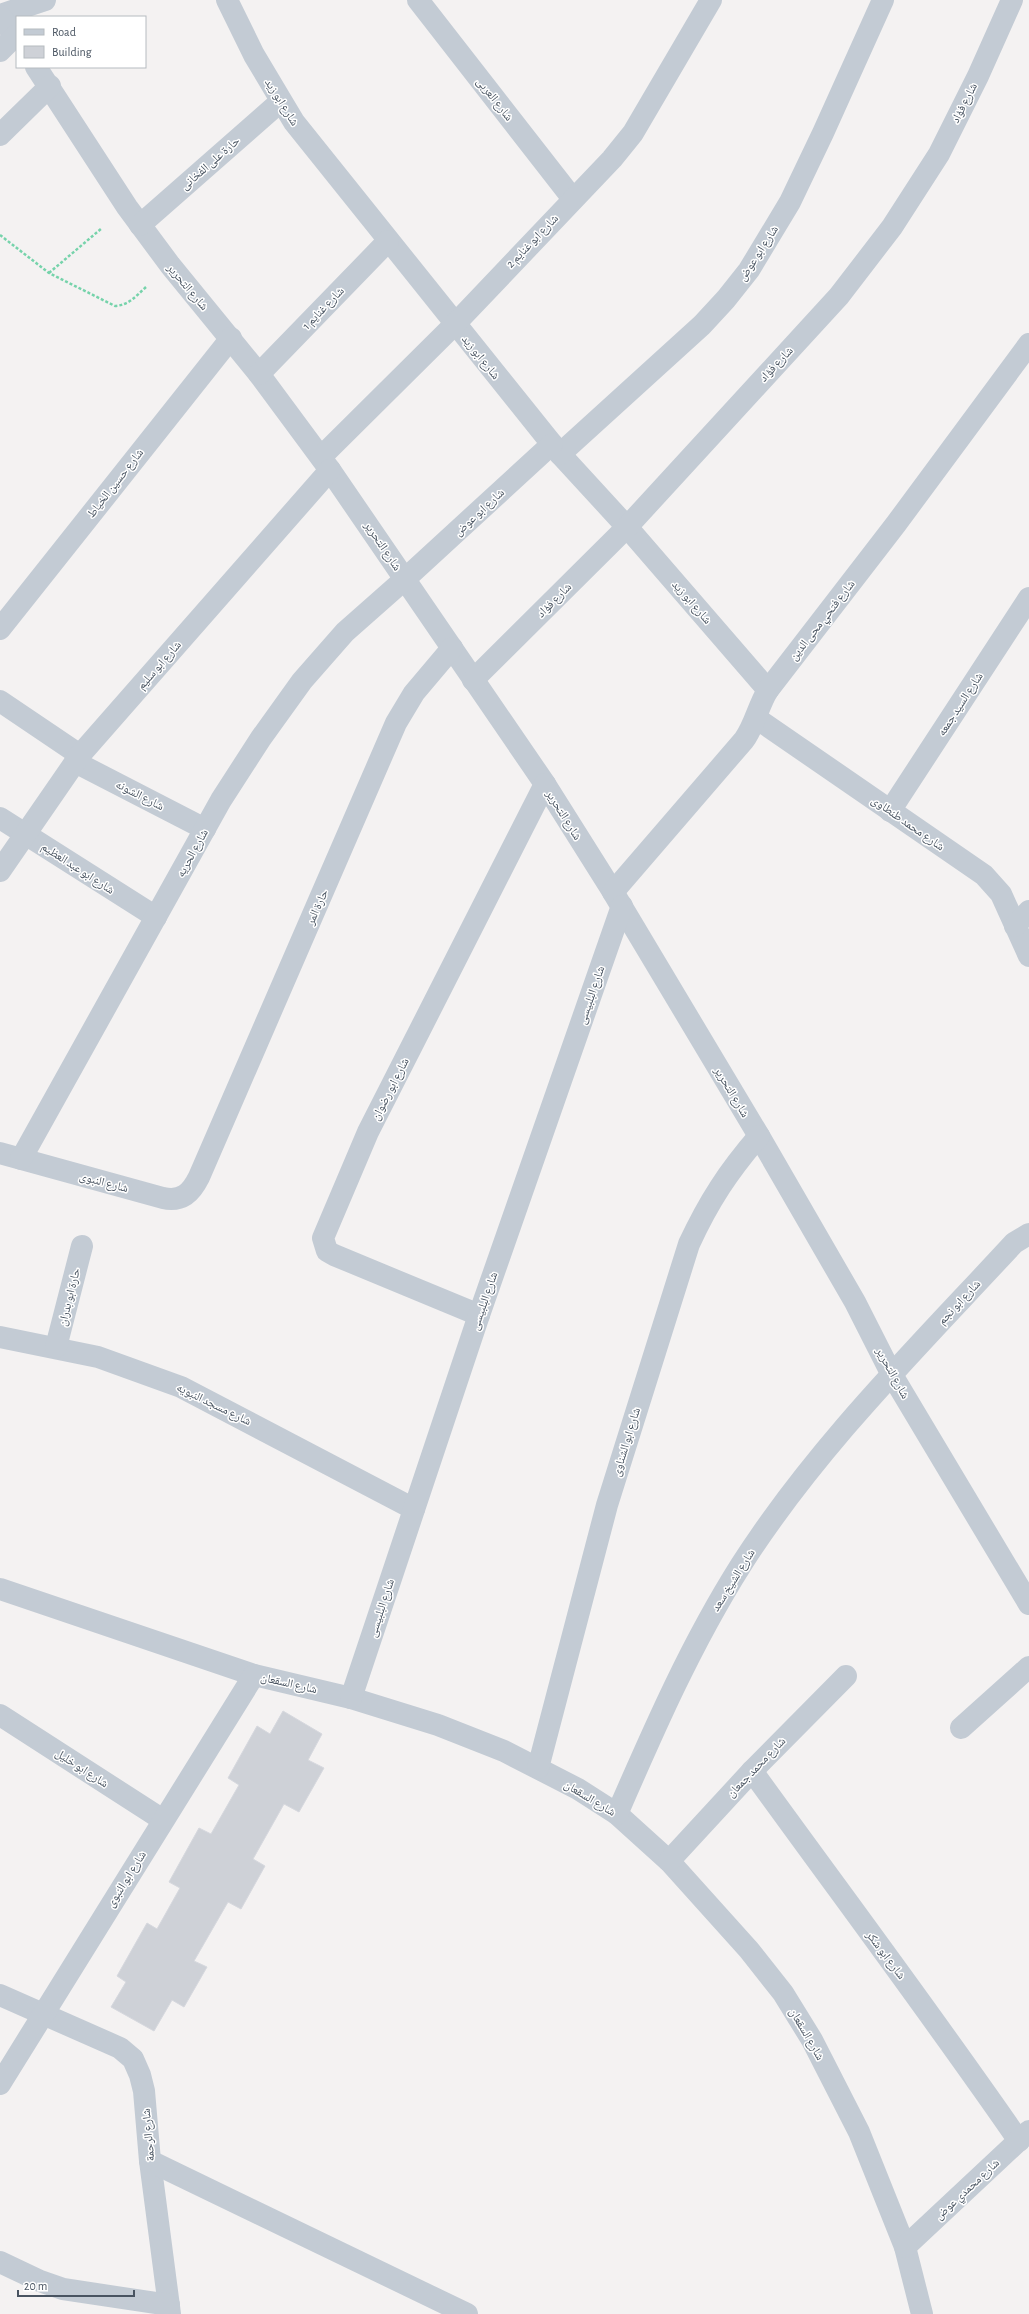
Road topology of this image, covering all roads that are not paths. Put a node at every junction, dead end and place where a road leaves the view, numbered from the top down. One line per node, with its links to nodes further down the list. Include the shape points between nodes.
1 (45, 0): 7 (street)
2 (228, 0): 11 (street, شارع ابو زيد)
3 (418, 0): 13 (street, شارع العربى)
4 (711, 0): 13 (street, شارع ابو غنايم 2, via 633,133)
5 (883, 0): 20 (street, شارع ابو عوض, via 793,195 749,270 702,325)
6 (1012, 0): 22 (street, شارع فؤاد, via 939,154 892,227 839,296)
7 (0, 16): 8 (street)
8 (11, 42)
9 (37, 68): 10 (street, شارع التحرير)
10 (50, 86): 12 (street); 14 (street, شارع التحرير)
11 (280, 102): 14 (street, حارة على الفخانى); 15 (street, شارع ابو زيد)
12 (0, 135)
13 (573, 199): 16 (street, شارع ابو غنايم 2)
14 (140, 225): 17 (street, شارع التحرير)
15 (388, 241): 16 (street, شارع ابو زيد); 19 (street, شارع غنايم 1)
16 (455, 324): 20 (street, شارع ابو زيد); 21 (street, شارع ابو غنايم 2)
17 (231, 338): 19 (street, شارع التحرير); 25 (street, شارع حسين الخياط)
18 (1029, 344): 28 (street, شارع فتحي محى الدين, via 896,524)
19 (259, 374): 21 (street, شارع التحرير)
20 (556, 449): 22 (street, شارع ابو زيد); 23 (street, شارع ابو عوض)
21 (326, 463): 23 (street, شارع التحرير); 31 (street, شارع ابو سليم)
22 (627, 527): 27 (street, شارع فؤاد); 28 (street, شارع ابو زيد)
23 (405, 579): 26 (street, شارع التحرير); 35 (street, شارع الحريه, via 368,609 322,656 253,750)
24 (1029, 598): 33 (street, شارع السيد جمعه)
25 (0, 629)
26 (452, 648): 27 (street, شارع التحرير); 45 (street, حارة المر, via 414,693 396,723)
27 (473, 680): 32 (street, شارع التحرير)
28 (768, 690): 30 (street, شارع فتحي محى الدين)
29 (0, 701): 31 (street, شارع الشونه)
30 (756, 718): 33 (street, شارع محمد طنطاوى); 38 (street, شارع فتحي محى الدين, via 744,740)
31 (78, 758): 35 (street, شارع الشونه); 36 (street, شارع ابو سليم)
32 (545, 784): 38 (street, شارع التحرير); 48 (street, شارع ابو رضوان, via 368,1132 323,1238 328,1251 334,1255)
33 (890, 810): 40 (street, شارع محمد طنطاوى, via 984,875)
34 (0, 818): 36 (street, شارع ابو عبد العظيم)
35 (206, 829): 39 (street, شارع الحريه)
36 (24, 834): 37 (street, شارع ابو سليم); 39 (street, شارع ابو عبد العظيم)
37 (0, 871)
38 (618, 899): 42 (street, شارع التحرير); 48 (street, شارع البلبيسى)
39 (156, 918): 44 (street, شارع الحريه)
40 (1022, 918): 41 (street, شارع محمد طنطاوى)
41 (1029, 956)
42 (759, 1136): 51 (street, شارع التحرير, via 855,1302); 61 (street, شارع ابو الشناوى, via 732,1168 712,1198 689,1244 607,1504)
43 (0, 1153): 44 (street, شارع النبوى)
44 (21, 1159): 45 (street, شارع النبوى, via 173,1200 182,1198 190,1192)
45 (199, 1177)
46 (1029, 1234): 51 (street, شارع ابو نجم, via 1014,1243)
47 (82, 1246): 50 (street, حارة ابو بدران)
48 (479, 1315): 52 (street, شارع البلبيسى)
49 (0, 1337): 50 (street, شارع مسجد النبويه)
50 (56, 1347): 52 (street, شارع مسجد النبويه, via 112,1362 181,1387)
51 (892, 1375): 54 (street, شارع التحرير); 63 (street, شارع الشيخ سعد, via 822,1453 742,1564 675,1682)
52 (414, 1509): 58 (street, شارع البلبيسى)
53 (0, 1589): 56 (street, شارع السقعان)
54 (1029, 1604)
55 (1029, 1667): 60 (street)
56 (254, 1675): 58 (street, شارع السقعان); 64 (street, شارع ابو النبوى)
57 (846, 1676): 62 (street, شارع محمد جمعان)
58 (351, 1698): 61 (street, شارع السقعان, via 438,1725 504,1751)
59 (0, 1715): 64 (street, شارع ابو خليل)
60 (961, 1728)
61 (538, 1768): 63 (street, شارع السقعان)
62 (752, 1771): 65 (street, شارع محمد جمعان); 69 (street, شارع ابو شكر, via 885,1954)
63 (617, 1814): 65 (street, شارع السقعان)
64 (163, 1820): 67 (street, شارع ابو النبوى)
65 (669, 1861): 71 (street, شارع السقعان, via 749,1950 783,1993 812,2040 859,2132)
66 (0, 1995): 67 (street, شارع الرحمة)
67 (42, 2014): 68 (street, شارع ابو النبوى); 70 (street, شارع الرحمة, via 120,2048 133,2059 144,2091)
68 (0, 2084)
69 (1024, 2136): 71 (street, شارع محمدي عوض)
70 (150, 2161): 73 (street, شارع الرحمة); 74 (street)
71 (906, 2247): 75 (street, شارع السقعان)
72 (0, 2262): 73 (street, via 63,2289)
73 (169, 2309)
74 (467, 2314)
75 (922, 2314)

